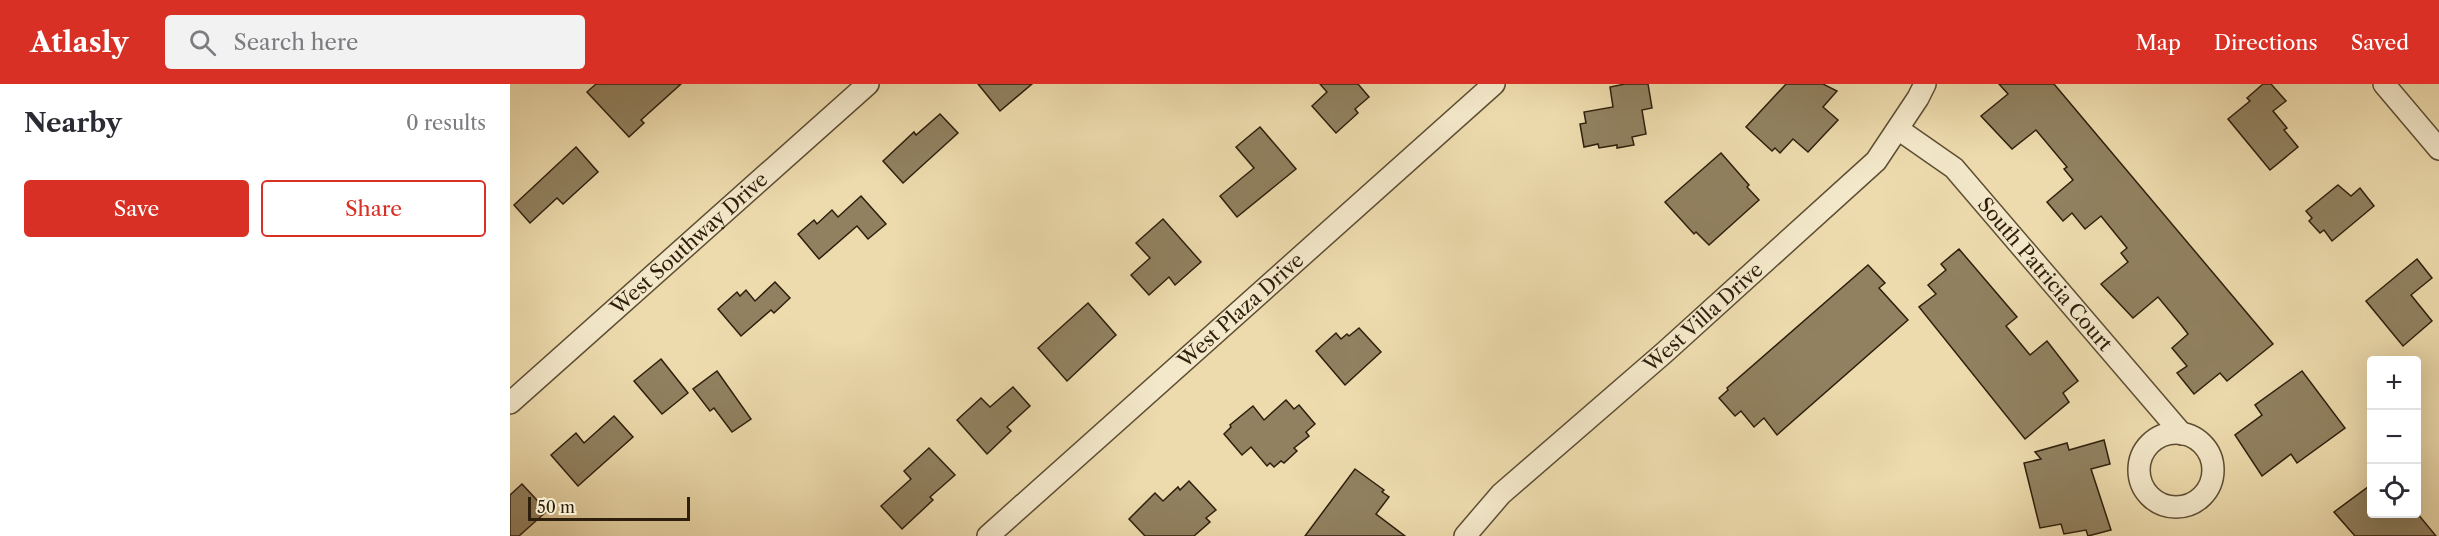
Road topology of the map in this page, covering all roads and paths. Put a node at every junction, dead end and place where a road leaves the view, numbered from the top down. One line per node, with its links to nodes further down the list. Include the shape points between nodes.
1 (868, 84): 7 (street, West Southway Drive)
2 (1494, 84): 9 (street, West Plaza Drive)
3 (1925, 84): 5 (street, West Villa Drive)
4 (2384, 84): 6 (street)
5 (1898, 129): 8 (street, South Patricia Court, via 1954,168); 10 (street, West Villa Drive, via 1876,161 1501,494)
6 (2439, 149)
7 (510, 403)
8 (2182, 434)
9 (988, 536)
10 (1465, 536)

